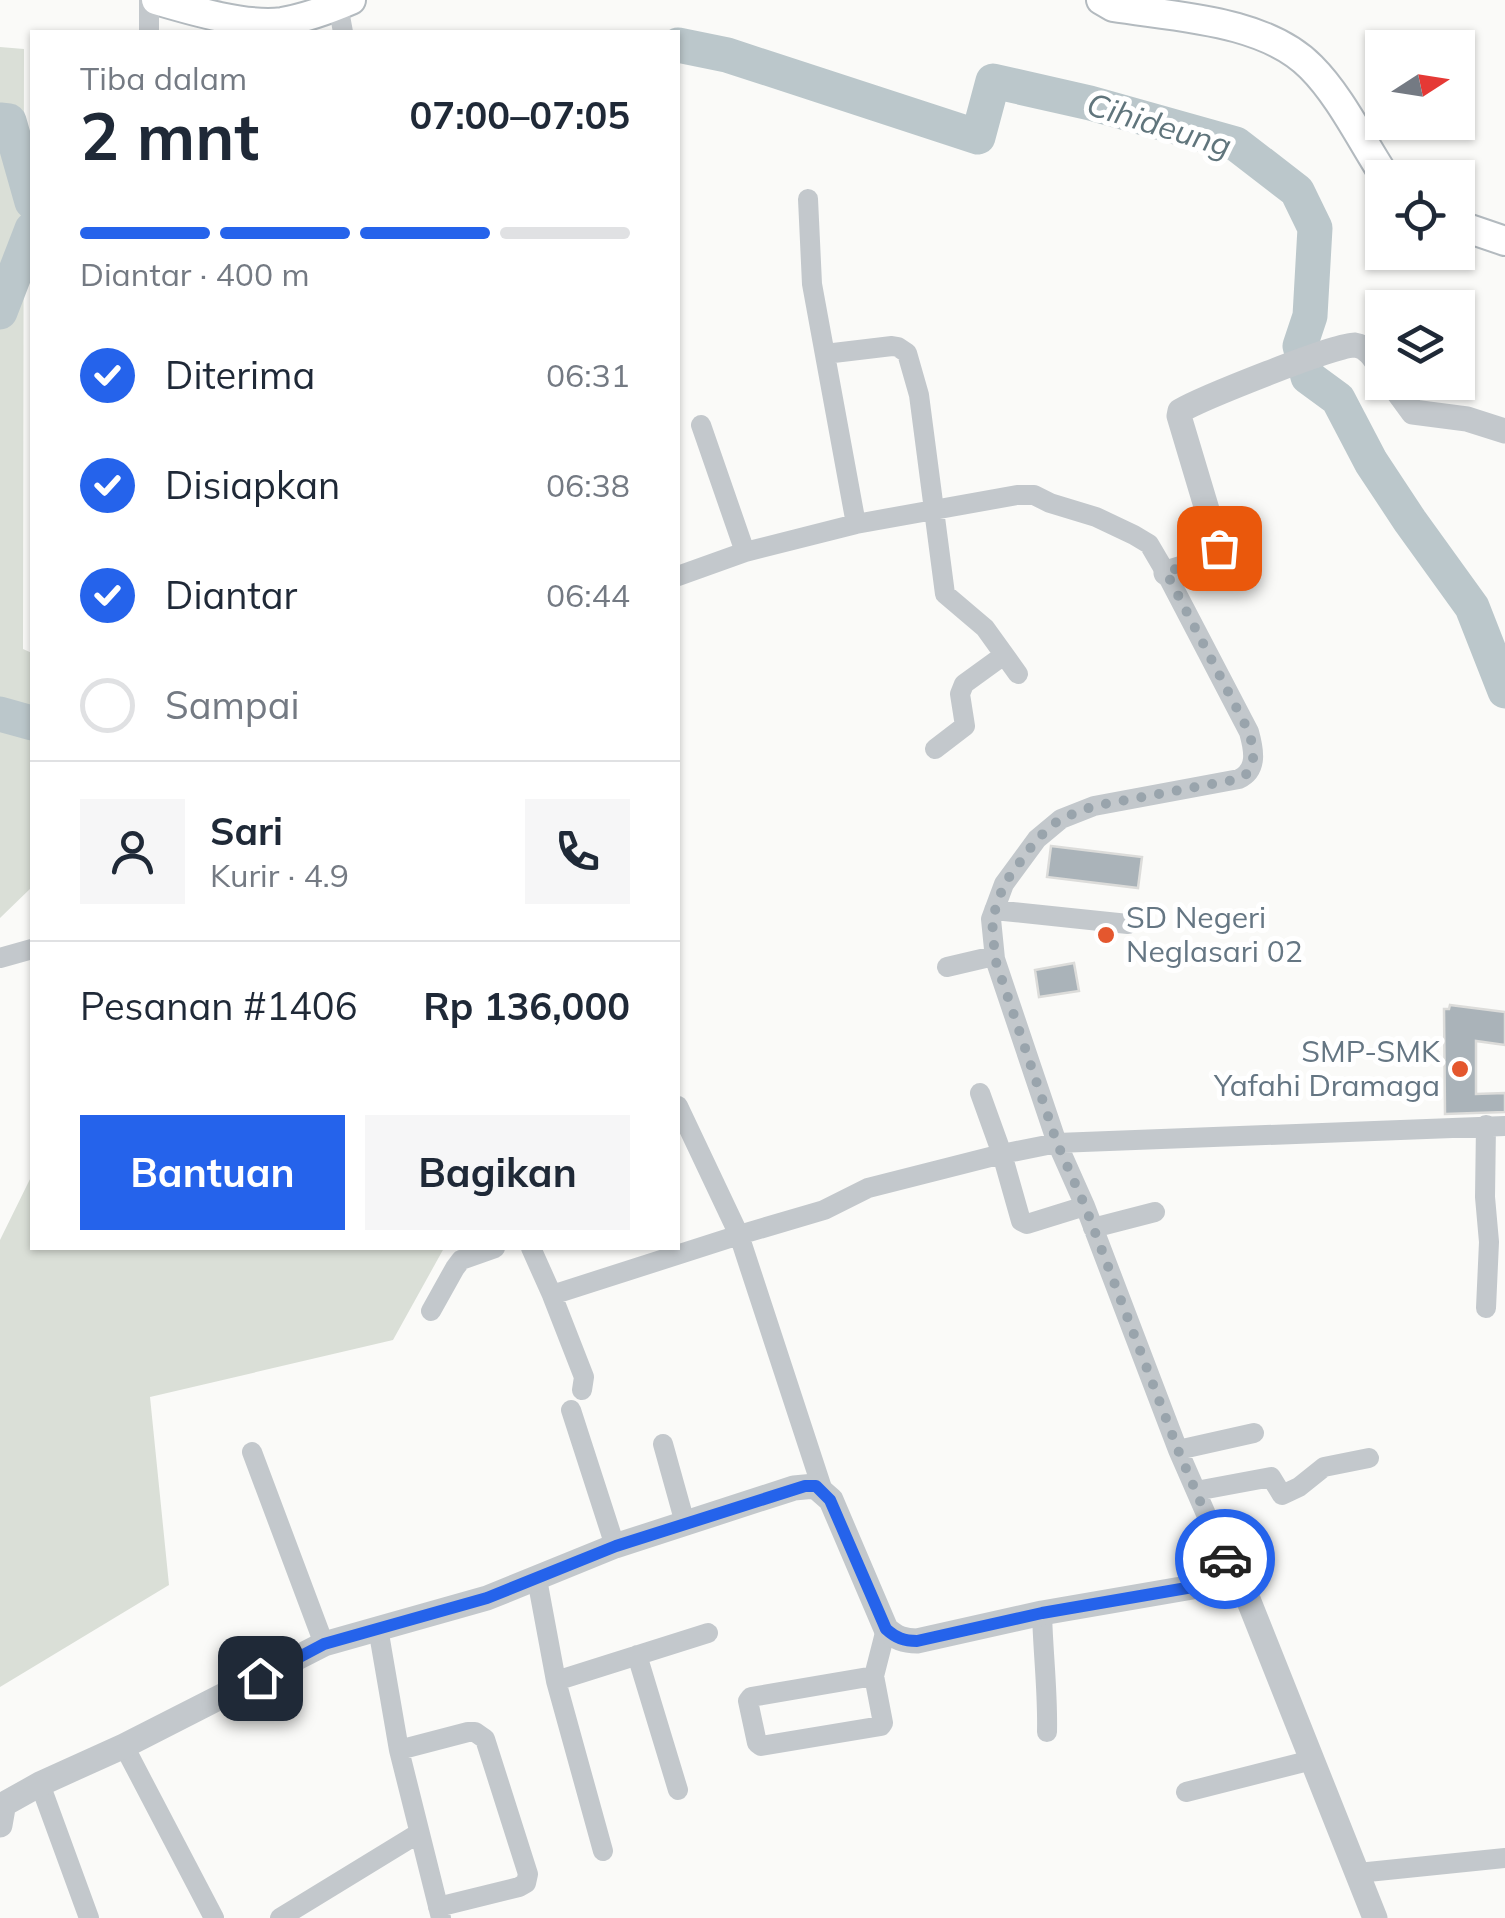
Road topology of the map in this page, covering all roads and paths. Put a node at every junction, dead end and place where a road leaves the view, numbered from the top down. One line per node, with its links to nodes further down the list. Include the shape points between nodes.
1 (152, 0): 3 (main road, via 272,22); 4 (street)
2 (1100, 0): 5 (main road, via 1242,28 1280,43 1325,83)
3 (342, 10)
4 (149, 30)
5 (1374, 160)
6 (808, 198): 9 (street, via 812,284)
7 (1475, 231): 8 (main road)
8 (1505, 241)
9 (825, 354): 14 (street, via 892,346 907,352); 15 (street)
10 (1365, 354): 17 (street, via 1352,345 1180,411 1220,553)
11 (1404, 400): 13 (street, via 1413,412)
12 (701, 424): 16 (street)
13 (1505, 432)
14 (935, 510): 15 (street); 17 (street, via 1034,495 1134,535 1149,544); 19 (street, via 945,594)
15 (856, 524): 16 (street)
16 (745, 552): 18 (street)
17 (1166, 572): 22 (street, via 1249,732 1252,768 1239,779 1094,806 1060,819 1014,868)
18 (680, 575)
19 (1004, 654): 20 (street); 21 (street, via 964,684 965,726)
20 (1018, 674)
21 (934, 749)
22 (994, 910): 23 (street); 25 (street)
23 (1128, 924)
24 (30, 950): 26 (street)
25 (994, 956): 27 (street); 31 (street)
26 (0, 958)
27 (947, 967)
28 (980, 1093): 32 (street)
29 (680, 1110): 36 (street)
30 (1495, 1126): 31 (street); 40 (street, via 1486,1197)
31 (1057, 1143): 32 (street); 33 (street)
32 (1002, 1154): 33 (street, via 1024,1224); 36 (street, via 868,1188 831,1207)
33 (1085, 1206): 35 (street)
34 (1154, 1212): 35 (street)
35 (1093, 1228): 46 (street)
36 (739, 1235): 39 (street); 49 (street)
37 (489, 1250): 41 (street, via 461,1260)
38 (532, 1250): 39 (street)
39 (552, 1295): 42 (street)
40 (1486, 1308)
41 (430, 1310)
42 (582, 1390)
43 (571, 1410): 52 (street)
44 (1254, 1433): 46 (street)
45 (663, 1444): 51 (street)
46 (1178, 1450): 50 (street)
47 (252, 1452): 59 (street)
48 (1369, 1458): 50 (street, via 1324,1467 1282,1495 1271,1477)
49 (823, 1491): 51 (street, via 794,1488); 57 (street)
50 (1196, 1491): 54 (street)
51 (686, 1523): 52 (street)
52 (616, 1546): 53 (street)
53 (537, 1579): 56 (street); 62 (street)
54 (1237, 1585): 55 (street); 66 (street)
55 (1042, 1613): 57 (street, via 917,1641); 63 (street)
56 (378, 1628): 59 (street); 65 (street)
57 (886, 1629): 61 (street)
58 (708, 1633): 60 (street)
59 (324, 1644): 64 (street)
60 (637, 1655): 62 (street); 68 (street)
61 (874, 1676): 61 (street, via 750,1697 757,1744 881,1726)
62 (556, 1681): 72 (street)
63 (1047, 1732)
64 (124, 1746): 67 (street); 77 (street)
65 (399, 1750): 71 (street); 75 (street, via 480,1734 528,1874 519,1887)
66 (1312, 1760): 69 (street); 74 (street)
67 (40, 1784): 70 (street, via 6,1803); 76 (street)
68 (678, 1790)
69 (1186, 1792)
70 (0, 1825)
71 (419, 1833): 75 (street); 78 (street)
72 (603, 1850)
73 (1505, 1858): 74 (street)
74 (1358, 1873): 79 (street)
75 (440, 1913)
76 (89, 1918)
77 (214, 1918)
78 (280, 1918)
79 (1374, 1918)

